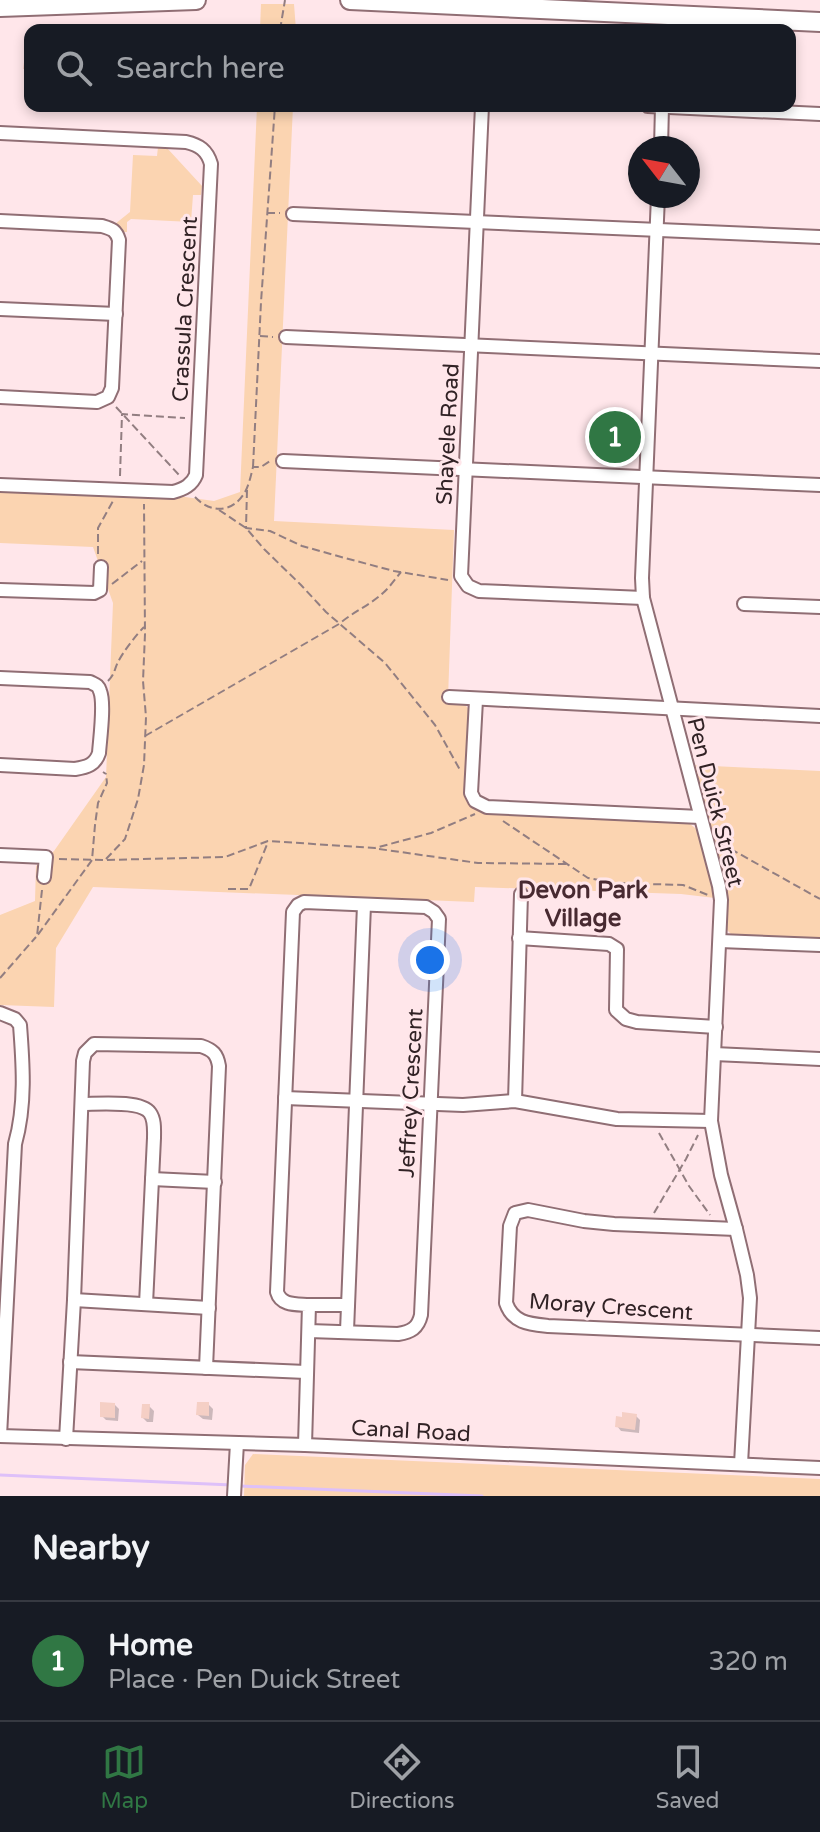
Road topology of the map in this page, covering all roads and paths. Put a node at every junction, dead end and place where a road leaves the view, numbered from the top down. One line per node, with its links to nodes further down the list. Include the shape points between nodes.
1 (196, 0): 4 (street)
2 (285, 0): 8 (path)
3 (350, 0): 5 (street)
4 (11, 5)
5 (567, 5): 7 (street)
6 (820, 22): 7 (street)
7 (666, 23)
8 (281, 24)
9 (275, 112): 17 (path)
10 (482, 112): 20 (street, Shayele Road)
11 (662, 112): 15 (street)
12 (780, 112): 13 (street)
13 (820, 114)
14 (0, 133): 33 (street, Crassula Crescent, via 171,140 196,145 208,156)
15 (661, 136)
16 (658, 208): 21 (street, Pen Duick Street)
17 (267, 213): 18 (path); 25 (path)
18 (293, 214): 20 (street)
19 (0, 221): 24 (street, via 102,226 117,233)
20 (477, 222): 21 (street); 27 (street, Shayele Road)
21 (657, 230): 22 (street); 28 (street, Pen Duick Street)
22 (820, 237)
23 (0, 309): 24 (street)
24 (116, 314): 31 (street)
25 (260, 336): 26 (path); 35 (path)
26 (286, 337): 27 (street)
27 (471, 345): 28 (street); 36 (street, Shayele Road)
28 (652, 354): 29 (street); 37 (street, Pen Duick Street)
29 (820, 361)
30 (0, 397): 31 (street, via 97,402)
31 (108, 397): 32 (path)
32 (122, 414): 33 (path); 40 (path); 41 (path)
33 (199, 418): 40 (street, Crassula Crescent, via 196,475)
34 (283, 461): 35 (path); 36 (street)
35 (253, 467): 42 (path)
36 (466, 469): 37 (street); 49 (street, Shayele Road, via 461,576)
37 (646, 477): 39 (street); 52 (street, Pen Duick Street)
38 (0, 485): 41 (street)
39 (820, 485)
40 (189, 486): 43 (street, via 173,492); 44 (path, via 204,505)
41 (120, 490): 43 (street); 47 (path, via 98,528)
42 (247, 490): 44 (path); 45 (path)
43 (144, 491): 46 (path)
44 (219, 510): 45 (path)
45 (246, 528): 48 (path); 55 (path)
46 (143, 561): 51 (path); 56 (path)
47 (101, 567): 51 (street)
48 (401, 572): 49 (path); 55 (path, via 387,590)
49 (468, 586): 52 (street, via 479,591)
50 (0, 590): 51 (street)
51 (100, 590)
52 (643, 598): 61 (street, Pen Duick Street)
53 (744, 604): 54 (street)
54 (820, 607)
55 (339, 624): 63 (path); 66 (path, via 385,663 435,725)
56 (144, 627): 58 (path, via 118,661 114,675); 63 (path)
57 (0, 678): 58 (street)
58 (96, 685): 64 (street, via 102,701 99,753)
59 (449, 697): 60 (street)
60 (476, 700): 61 (street); 66 (street)
61 (672, 709): 62 (street); 68 (street, Pen Duick Street)
62 (820, 716)
63 (145, 736): 75 (path, via 138,799 125,839)
64 (92, 764): 65 (street, via 75,769); 74 (path, via 106,774 107,783 98,803)
65 (0, 765)
66 (471, 783): 67 (street, via 473,797)
67 (487, 807): 68 (street); 71 (path, via 431,833); 76 (path)
68 (700, 817): 69 (street, Pen Duick Street)
69 (706, 836): 80 (path); 81 (street, Pen Duick Street)
70 (268, 841): 71 (path); 75 (path, via 225,857); 78 (path, via 249,889)
71 (375, 848): 76 (path, via 478,863)
72 (0, 855): 73 (street)
73 (46, 857): 74 (path); 77 (street)
74 (92, 860): 75 (path); 83 (path)
75 (105, 860)
76 (569, 864): 81 (path, via 588,878 683,885)
77 (44, 877): 83 (path)
78 (228, 889)
79 (521, 894): 84 (street)
80 (820, 899)
81 (721, 900): 85 (street, Pen Duick Street)
82 (364, 905): 92 (street, Jeffrey Crescent, via 304,902 293,912); 93 (street); 96 (street, Jeffrey Crescent, via 419,905 439,919)
83 (37, 936): 87 (path)
84 (519, 938): 89 (street, via 609,944 617,949 615,1003 620,1015 637,1022); 94 (street)
85 (720, 941): 86 (street); 89 (street, Pen Duick Street)
86 (820, 945)
87 (0, 978)
88 (0, 1013): 100 (street, via 20,1025 23,1092)
89 (716, 1027): 90 (street, Pen Duick Street)
90 (714, 1054): 91 (street); 98 (street, Pen Duick Street)
91 (820, 1059)
92 (285, 1098): 93 (street); 109 (street, Jeffrey Crescent, via 277,1292 282,1301)
93 (356, 1101): 96 (street); 110 (street)
94 (515, 1101): 96 (street); 97 (street, via 617,1119)
95 (82, 1104): 102 (street, via 146,1109 154,1126); 103 (street, via 83,1061 94,1044 201,1046 213,1051 219,1066); 107 (street)
96 (430, 1104): 113 (street, Jeffrey Crescent, via 419,1322 405,1333)
97 (656, 1120): 98 (street); 101 (path)
98 (706, 1121): 101 (path); 106 (street, Pen Duick Street)
99 (0, 1143): 100 (street)
100 (15, 1144): 119 (street)
101 (680, 1170): 104 (path, via 654,1213); 105 (path)
102 (152, 1179): 103 (street); 108 (street)
103 (215, 1182): 111 (street)
104 (652, 1226): 105 (street, Moray Crescent); 114 (street, Moray Crescent, via 528,1210 515,1213 510,1226 508,1310 526,1324)
105 (718, 1229): 106 (street, Moray Crescent)
106 (736, 1229): 114 (street, Pen Duick Street, via 747,1275)
107 (74, 1300): 108 (street); 116 (street)
108 (146, 1304): 111 (street)
109 (309, 1305): 110 (street); 112 (street)
110 (348, 1305): 113 (street)
111 (209, 1308): 117 (street)
112 (309, 1331): 113 (street, Jeffrey Crescent); 118 (street)
113 (347, 1331)
114 (750, 1334): 115 (street); 123 (street, Pen Duick Street)
115 (820, 1338)
116 (70, 1362): 117 (street); 120 (street)
117 (206, 1368): 118 (street)
118 (306, 1372): 121 (street)
119 (0, 1436): 120 (street, Canal Road)
120 (66, 1439): 122 (street, Canal Road)
121 (305, 1445): 122 (street, Canal Road); 123 (street, Canal Road)
122 (237, 1447): 125 (street)
123 (741, 1464): 124 (street, Canal Road)
124 (820, 1468)
125 (234, 1496)

